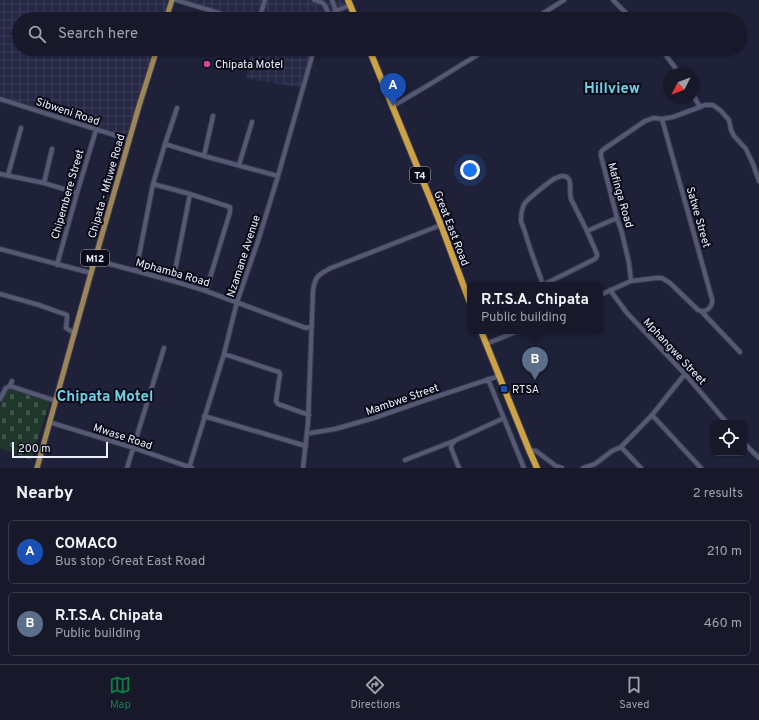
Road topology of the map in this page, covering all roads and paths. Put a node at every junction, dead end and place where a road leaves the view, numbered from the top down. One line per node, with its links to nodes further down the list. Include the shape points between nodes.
1 (172, 0): 10 (main road)
2 (176, 0): 11 (street)
3 (265, 0): 12 (street)
4 (314, 0): 13 (street, via 320,1 326,7)
5 (332, 0): 9 (street)
6 (564, 0): 14 (street)
7 (613, 0): 15 (street)
8 (349, 3): 9 (street)
9 (336, 11)
10 (168, 12)
11 (216, 12)
12 (261, 12)
13 (326, 12)
14 (545, 12)
15 (625, 12)
16 (155, 56): 32 (main road, Chipata - Mfuwe Road / M12)
17 (312, 56): 39 (street, Nzamane Avenue)
18 (372, 56): 24 (highway, Great East Road / T4)
19 (477, 56): 24 (street)
20 (666, 56): 21 (street)
21 (675, 68)
22 (0, 99): 31 (street, Sibweni Road)
23 (698, 104): 25 (street)
24 (393, 106): 46 (highway, Great East Road / T4)
25 (700, 107): 28 (street, Mafinga Road, via 673,117); 40 (street, via 713,105 729,120 734,136 746,149 754,164)
26 (177, 108): 33 (street)
27 (213, 116): 35 (street)
28 (662, 118): 45 (street, Mafinga Road, via 645,121 602,152 603,167); 63 (street, Satwe Street, via 712,299 712,305 708,309)
29 (252, 122): 36 (street)
30 (21, 128): 38 (street)
31 (96, 130): 32 (street, Sibweni Road); 43 (street, Chipembere Street)
32 (130, 140): 49 (main road, Chipata - Mfuwe Road / M12)
33 (165, 144): 35 (street); 42 (street)
34 (52, 149): 41 (street)
35 (204, 156): 36 (street)
36 (239, 165): 39 (street)
37 (0, 174): 38 (street)
38 (8, 175): 41 (street)
39 (278, 176): 62 (street, Nzamane Avenue)
40 (759, 181)
41 (44, 183): 43 (street)
42 (153, 184): 44 (street); 51 (street)
43 (76, 193): 50 (street, Chipembere Street)
44 (190, 194): 53 (street); 57 (street, via 230,207)
45 (617, 218): 47 (street); 56 (street, Mafinga Road, via 629,263)
46 (441, 225): 61 (highway, Great East Road / T4); 64 (street, via 331,268 316,277)
47 (587, 231): 54 (street, via 570,199 570,182 567,177 551,180 527,201 521,220); 55 (street, via 597,254 595,259)
48 (0, 249): 50 (street)
49 (95, 260): 51 (street, Mphamba Road); 52 (main road, Chipata - Mfuwe Road / M12)
50 (57, 264): 52 (street)
51 (136, 270): 53 (street, Mphamba Road)
52 (91, 273): 65 (main road, Chipata - Mfuwe Road / M12)
53 (173, 281): 57 (street, Mphamba Road)
54 (542, 282)
55 (549, 282)
56 (630, 282): 58 (street); 63 (street, via 662,278)
57 (206, 290): 62 (street, Mphamba Road)
58 (610, 290): 60 (street); 72 (street, Mphangwe Street, via 626,313)
59 (0, 294): 65 (street, via 39,304 67,315 65,327)
60 (603, 294)
61 (467, 295)
62 (237, 302): 64 (street, Mphamba Road, via 306,328); 71 (street, Nzamane Avenue)
63 (700, 311): 70 (street)
64 (312, 326): 77 (street)
65 (74, 333): 76 (main road, Chipata - Mfuwe Road / M12)
66 (482, 334): 68 (highway)
67 (511, 334): 68 (street)
68 (486, 344): 73 (highway)
69 (164, 348): 88 (street)
70 (740, 352)
71 (224, 354): 77 (street, via 279,372 277,403); 79 (street, Nzamane Avenue)
72 (686, 374): 78 (street); 81 (street, Mphangwe Street)
73 (499, 376): 74 (street, Mambwe Street); 89 (highway)
74 (488, 379): 80 (street); 83 (street, Mambwe Street, via 374,418)
75 (0, 399): 76 (street, via 11,384)
76 (56, 401): 82 (main road, Chipata - Mfuwe Road / M12)
77 (309, 415): 85 (street)
78 (652, 415): 87 (street); 103 (street)
79 (204, 416): 85 (street); 95 (street, Nzamane Avenue)
80 (504, 418): 84 (street); 98 (street)
81 (724, 420)
82 (49, 422): 88 (street, Mwase Road); 93 (main road, Chipata - Mfuwe Road / M12)
83 (311, 433)
84 (456, 440): 91 (street); 97 (street, via 451,448)
85 (306, 446): 96 (street)
86 (747, 446): 90 (street)
87 (621, 447): 92 (street, via 612,451); 102 (street)
88 (134, 448): 94 (street); 95 (street, Mwase Road)
89 (529, 450): 99 (highway); 100 (street, via 536,451)
90 (759, 458)
91 (405, 460)
92 (596, 466): 101 (street)
93 (37, 468)
94 (127, 468)
95 (190, 468)
96 (303, 468)
97 (459, 468)
98 (524, 468)
99 (537, 468)
100 (562, 468)
101 (583, 468)
102 (641, 468)
103 (701, 468)

